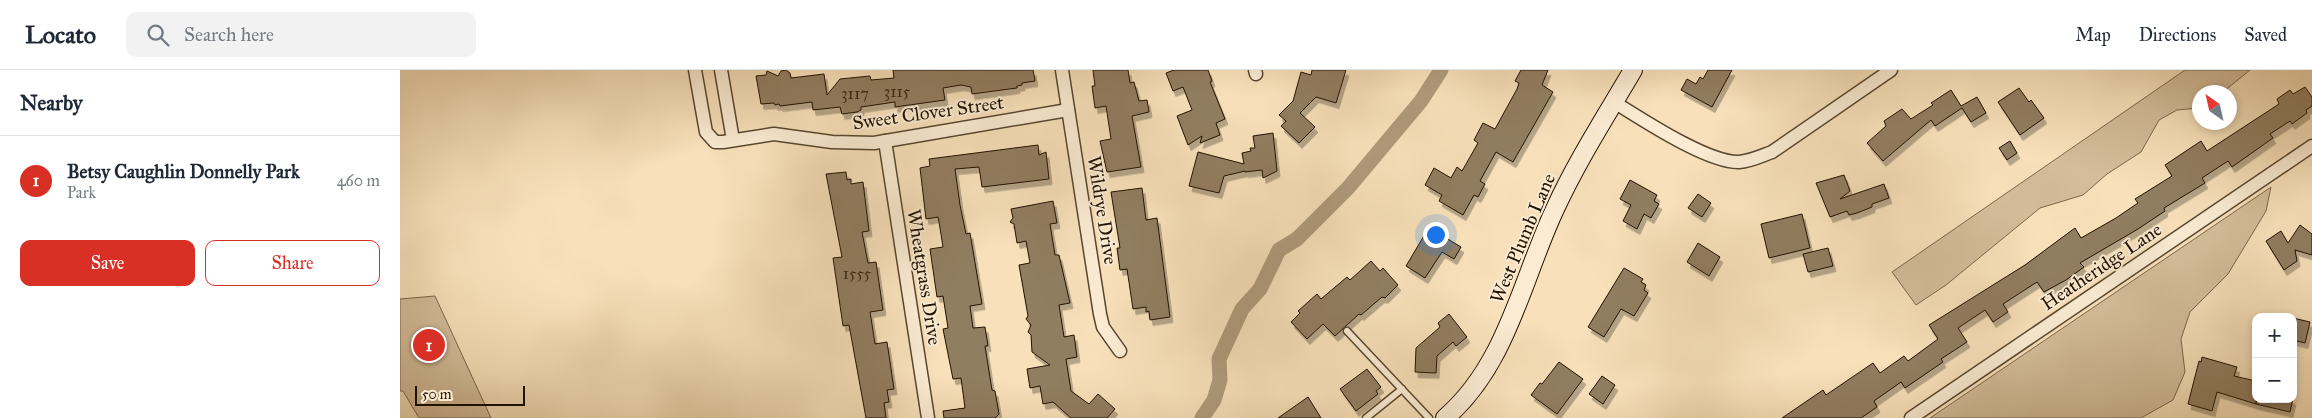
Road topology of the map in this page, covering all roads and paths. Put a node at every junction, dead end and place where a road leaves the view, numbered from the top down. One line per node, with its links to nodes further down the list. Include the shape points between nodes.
1 (695, 70): 8 (street, Sweet Clover Street, via 706,132 715,142)
2 (721, 70): 8 (street)
3 (1062, 70): 7 (street, Wildrye Drive)
4 (1633, 70): 6 (main road, West Plumb Lane)
5 (1891, 70): 6 (street, via 1772,152 1739,162 1709,156)
6 (1614, 102): 17 (main road, West Plumb Lane, via 1558,202 1515,311 1489,365 1472,391)
7 (1068, 110): 9 (street, Sweet Clover Street); 12 (street, Wildrye Drive, via 1100,314 1103,327)
8 (732, 140): 9 (street, Sweet Clover Street, via 774,134 840,143)
9 (885, 141): 14 (street, Wheatgrass Drive)
10 (2312, 146): 18 (street, Heatheridge Lane)
11 (1347, 331): 13 (lane)
12 (1120, 351)
13 (1402, 389): 15 (lane); 16 (lane)
14 (928, 418)
15 (1366, 418)
16 (1429, 418)
17 (1445, 418)
18 (1912, 418)

